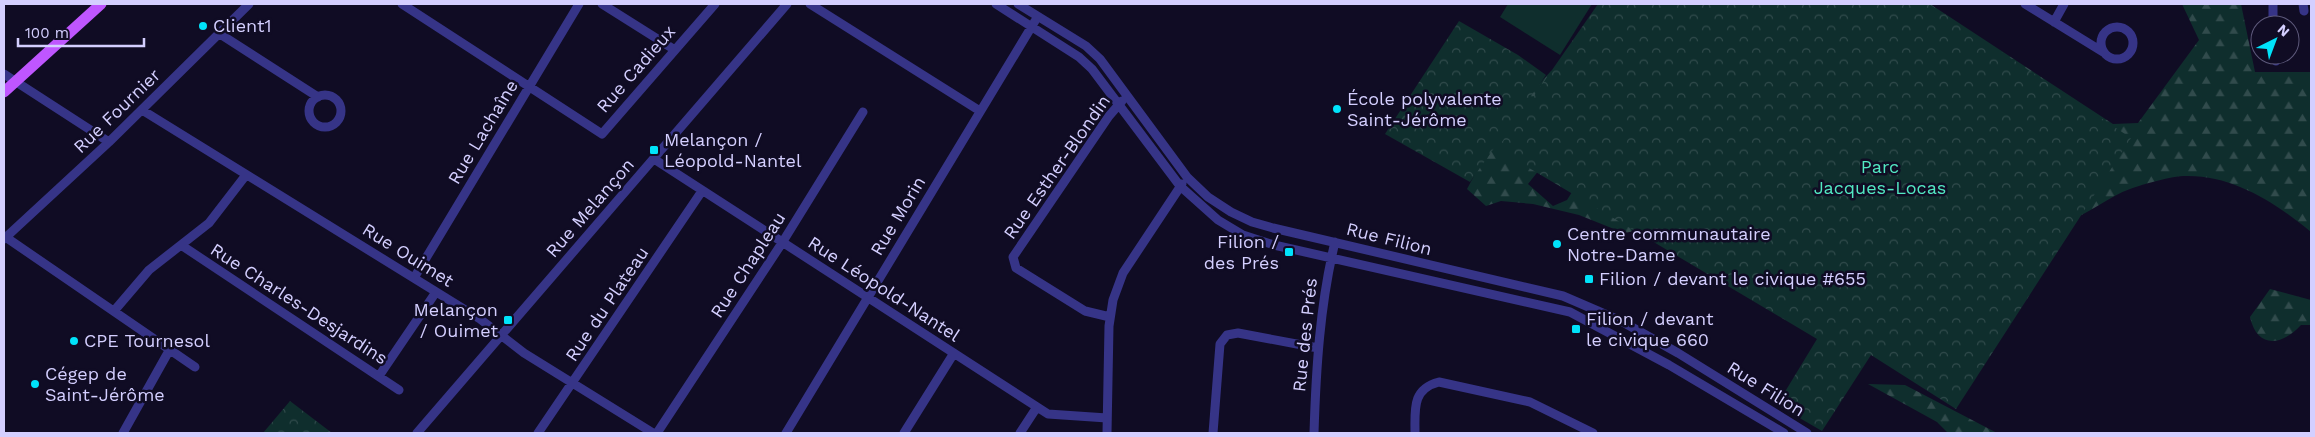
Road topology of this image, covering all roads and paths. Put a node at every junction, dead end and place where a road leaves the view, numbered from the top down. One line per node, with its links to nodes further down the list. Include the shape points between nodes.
1 (101, 4): 20 (main road)
2 (250, 4): 16 (street, Rue Fournier)
3 (402, 4): 21 (street)
4 (579, 4): 21 (street, Rue Lachaîne)
5 (602, 4): 17 (street)
6 (715, 4): 17 (street, Rue Cadieux)
7 (788, 4): 30 (street, Rue Melançon)
8 (810, 4): 27 (street)
9 (996, 4): 15 (street, Rue Filion)
10 (1018, 4): 13 (street, Rue Filion)
11 (2025, 4): 14 (street)
12 (2064, 4): 14 (street)
13 (1037, 16): 15 (street, Rue Morin); 23 (street, Rue Filion, via 1086,46)
14 (2054, 22): 18 (street)
15 (1032, 26): 25 (street, Rue Filion, via 1079,57 1092,69); 27 (street, Rue Morin)
16 (220, 34): 24 (street); 26 (street, Rue Fournier)
17 (675, 50): 21 (street, Rue Cadieux, via 602,134)
18 (2103, 52)
19 (4, 74): 20 (street)
20 (15, 82): 22 (main road); 29 (street)
21 (530, 86): 42 (street, Rue Lachaîne)
22 (4, 92)
23 (1127, 95): 25 (street, Rue Esther-Blondin); 32 (street, Rue Filion)
24 (318, 97)
25 (1118, 105): 33 (street, Rue Filion); 48 (street, Rue Esther-Blondin, via 1013,257 1016,268 1086,311)
26 (142, 110): 29 (street, Rue Fournier); 31 (street, Rue Ouimet)
27 (980, 111): 44 (street, Rue Morin)
28 (863, 112): 39 (street, Rue Chapleau)
29 (109, 142): 37 (street, Rue Fournier)
30 (654, 160): 34 (street, Rue Léopold-Nantel); 49 (street, Rue Melançon)
31 (246, 175): 40 (street, via 209,223); 42 (street, Rue Ouimet)
32 (1187, 177): 33 (street); 35 (street, Rue Filion, via 1208,198)
33 (1180, 186): 36 (street, Rue Filion, via 1218,220); 48 (street, via 1123,273)
34 (702, 191): 39 (street, Rue Léopold-Nantel); 55 (street, Rue du Plateau)
35 (1252, 222): 36 (street); 38 (street, Rue Filion)
36 (1245, 236): 41 (street, Rue Filion)
37 (4, 237): 46 (street)
38 (1335, 242): 41 (street, Rue des Prés); 45 (street, Rue Filion)
39 (782, 243): 44 (street, Rue Léopold-Nantel); 63 (street, Rue Chapleau)
40 (180, 246): 46 (street, via 149,270); 54 (street, Rue Charles-Desjardins)
41 (1331, 258): 47 (street, Rue Filion); 50 (street, Rue des Prés)
42 (414, 278): 43 (street, Rue Ouimet)
43 (436, 292): 49 (street, Rue Ouimet); 54 (street)
44 (868, 298): 52 (street, Rue Léopold-Nantel); 64 (street, Rue Morin)
45 (1574, 300): 47 (street); 73 (street, Rue Filion, via 1621,321 1678,353)
46 (114, 311): 51 (street)
47 (1570, 312): 72 (street, Rue Filion, via 1669,365)
48 (1110, 317): 58 (street)
49 (502, 336): 55 (street, Rue Ouimet); 60 (street, Rue Melançon)
50 (1318, 348): 68 (street, via 1238,333 1228,335 1220,344); 69 (street, Rue des Prés)
51 (170, 350): 53 (street); 59 (street)
52 (954, 353): 57 (street, Rue Léopold-Nantel); 65 (street)
53 (195, 367)
54 (379, 376): 56 (street, Rue Charles-Desjardins)
55 (573, 383): 61 (street, Rue du Plateau); 62 (street, Rue Ouimet)
56 (400, 390)
57 (1037, 406): 58 (street, Rue Léopold-Nantel, via 1048,414); 66 (street)
58 (1107, 418): 67 (street)
59 (123, 433)
60 (417, 433)
61 (538, 433)
62 (653, 433)
63 (657, 433)
64 (786, 433)
65 (904, 433)
66 (1020, 433)
67 (1107, 433)
68 (1213, 433)
69 (1314, 433)
70 (1415, 433): 71 (street, via 1415,406 1420,393 1428,385 1439,382 1530,402)
71 (1593, 433)
72 (1784, 433)
73 (1807, 433)

